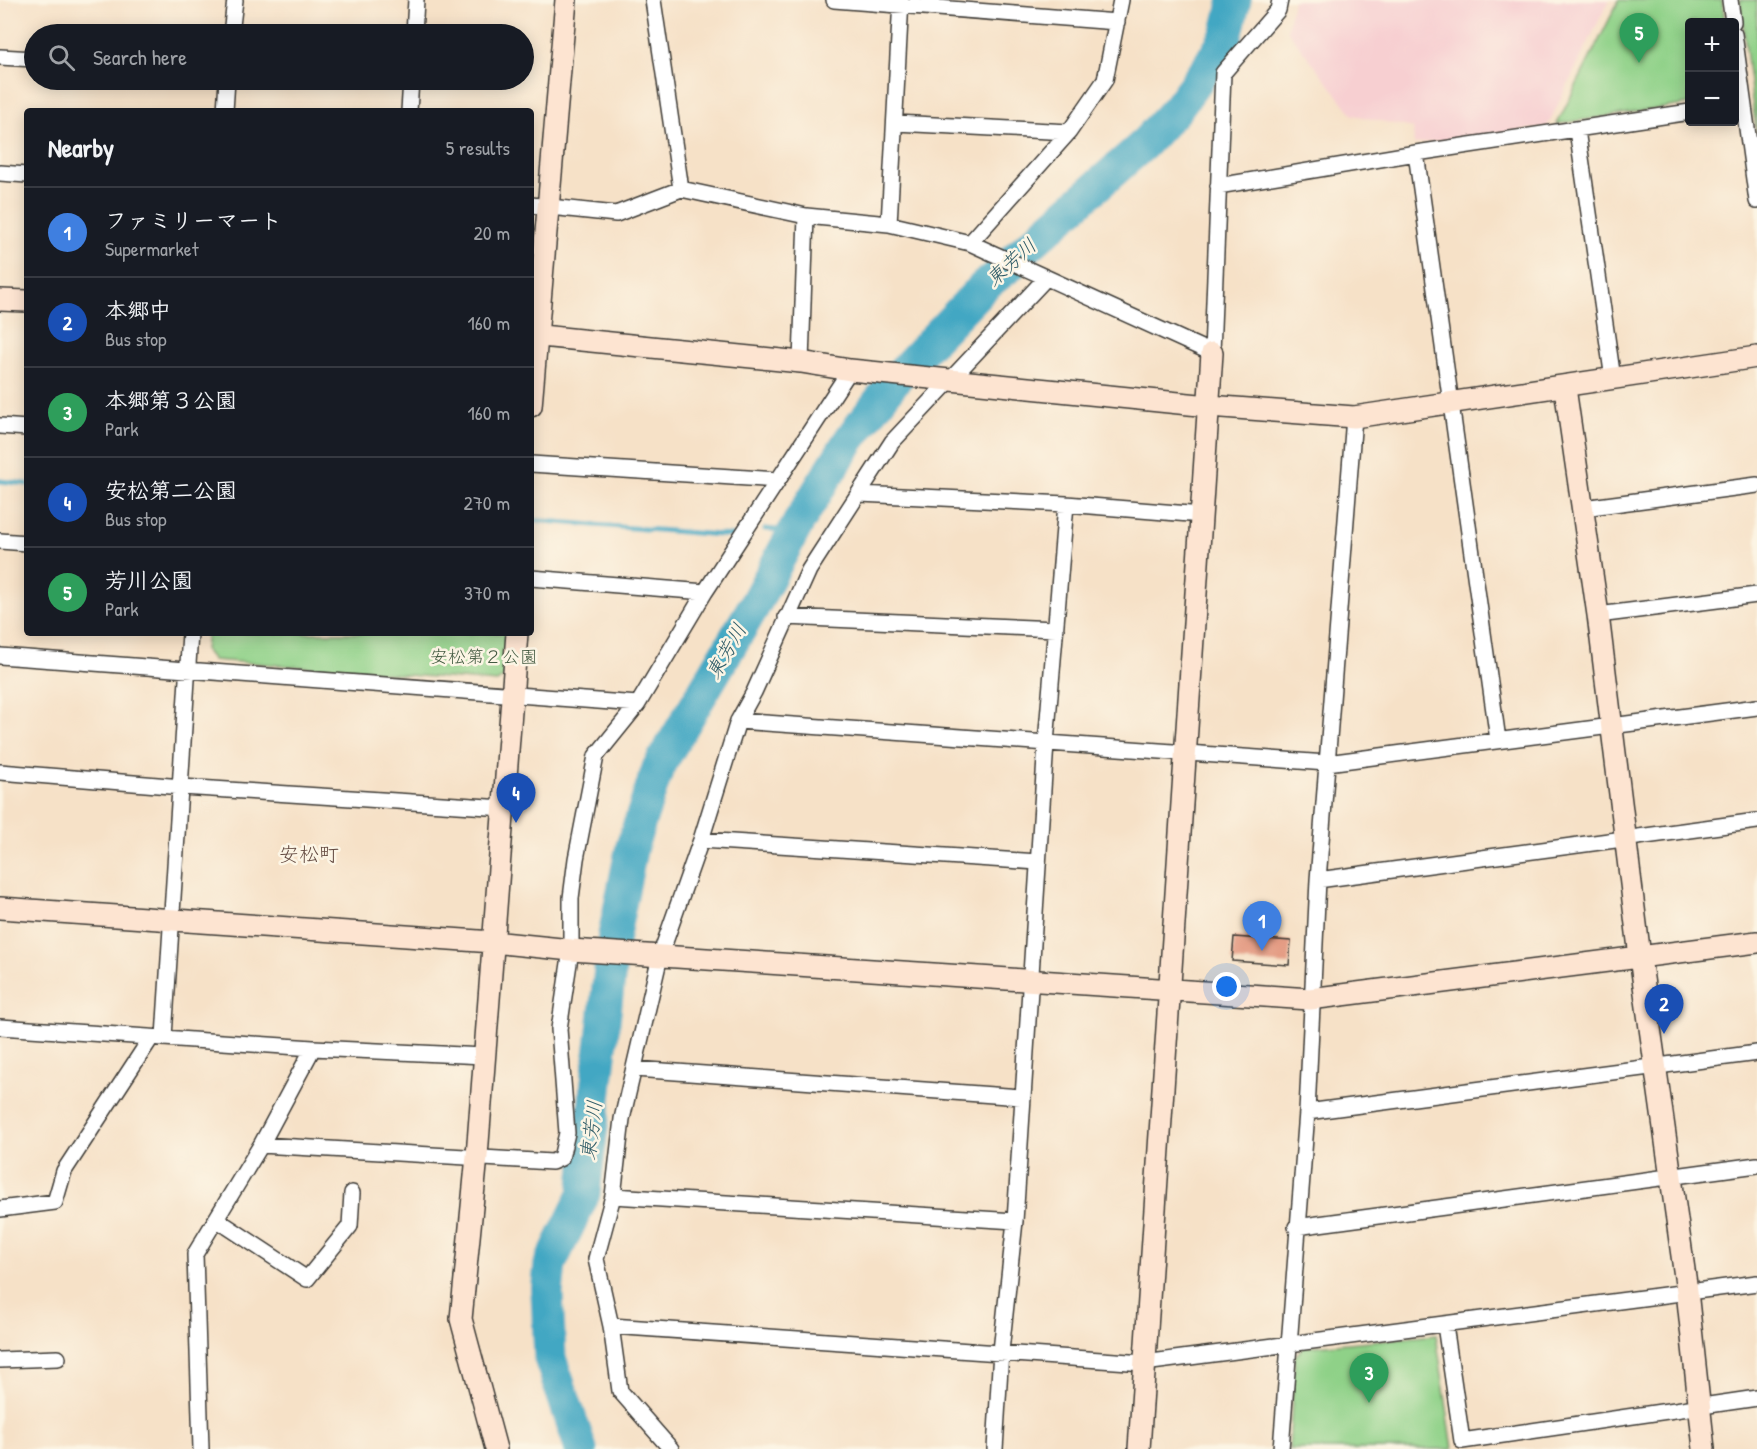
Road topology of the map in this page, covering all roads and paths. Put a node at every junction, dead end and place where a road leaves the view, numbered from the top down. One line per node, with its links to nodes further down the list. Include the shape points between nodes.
1 (235, 0): 12 (street)
2 (416, 0): 13 (street)
3 (566, 0): 31 (street)
4 (652, 0): 29 (street)
5 (834, 0): 9 (street)
6 (1121, 0): 11 (street)
7 (1280, 0): 28 (street, via 1278,10 1223,73)
8 (1730, 0): 10 (street)
9 (901, 3): 11 (street); 22 (street)
10 (1732, 18)
11 (1117, 22): 24 (street, via 1105,80)
12 (232, 24)
13 (415, 24)
14 (0, 57): 15 (street)
15 (24, 58)
16 (226, 90): 19 (street)
17 (410, 90): 20 (street)
18 (1739, 104): 30 (street)
19 (225, 108)
20 (408, 108)
21 (1685, 113): 23 (street)
22 (896, 123): 24 (street); 33 (street)
23 (1577, 130): 25 (street); 44 (street)
24 (1069, 132): 34 (street)
25 (1416, 153): 28 (street); 46 (street)
26 (0, 173): 27 (street)
27 (24, 175)
28 (1218, 186): 39 (street)
29 (681, 189): 31 (street, via 616,214); 32 (street)
30 (1757, 201)
31 (539, 206): 38 (street)
32 (806, 216): 33 (street); 41 (street)
33 (889, 224): 34 (street)
34 (970, 243): 35 (street)
35 (1046, 278): 39 (street); 43 (street)
36 (0, 300): 37 (street)
37 (24, 301)
38 (534, 335): 41 (street)
39 (1212, 353): 47 (street)
40 (1757, 357): 44 (street)
41 (801, 362): 42 (street)
42 (850, 370): 43 (street); 52 (street)
43 (950, 379): 47 (street); 54 (street, via 892,442)
44 (1613, 379): 45 (street)
45 (1565, 388): 46 (street); 56 (street)
46 (1449, 402): 48 (street); 75 (street)
47 (1209, 406): 48 (street); 57 (street)
48 (1354, 417): 78 (street)
49 (0, 426): 50 (street)
50 (24, 428)
51 (534, 464): 52 (street)
52 (778, 480): 61 (street)
53 (1757, 485): 56 (street)
54 (860, 494): 55 (street); 64 (street, via 808,570)
55 (1066, 504): 57 (street); 65 (street)
56 (1583, 508): 63 (street)
57 (1202, 515): 77 (street)
58 (0, 541): 59 (street)
59 (24, 543)
60 (534, 578): 61 (street)
61 (705, 592): 71 (street)
62 (1757, 595): 63 (street)
63 (1598, 615): 74 (street)
64 (786, 617): 65 (street); 73 (street)
65 (1056, 629): 76 (street)
66 (190, 636): 69 (street)
67 (517, 636): 70 (street)
68 (0, 656): 69 (street)
69 (188, 669): 70 (street); 80 (street)
70 (514, 693): 71 (street); 81 (street)
71 (638, 704): 91 (street, via 596,756 573,879)
72 (1757, 707): 74 (street)
73 (738, 721): 76 (street); 84 (street)
74 (1611, 727): 75 (street); 83 (street)
75 (1498, 740): 78 (street)
76 (1046, 743): 77 (street); 85 (street)
77 (1185, 754): 78 (street); 95 (street)
78 (1327, 763): 86 (street)
79 (0, 772): 80 (street)
80 (182, 787): 81 (street); 88 (street)
81 (504, 808): 89 (street)
82 (1757, 821): 83 (street)
83 (1626, 839): 86 (street); 93 (street)
84 (701, 840): 85 (street); 92 (street)
85 (1038, 862): 94 (street)
86 (1318, 880): 96 (street)
87 (0, 908): 88 (street)
88 (170, 920): 89 (street); 98 (street)
89 (493, 942): 91 (street); 101 (street)
90 (1757, 942): 93 (street)
91 (581, 951): 92 (street); 107 (street, via 559,1029 567,1133 561,1158 552,1162)
92 (656, 955): 94 (street); 103 (street)
93 (1640, 957): 96 (street); 102 (street)
94 (1031, 979): 95 (street); 104 (street)
95 (1170, 989): 96 (street); 124 (street)
96 (1310, 999): 105 (street)
97 (0, 1027): 98 (street)
98 (157, 1038): 99 (street); 112 (street, via 64,1171 55,1202)
99 (313, 1048): 101 (street); 106 (street)
100 (1757, 1053): 102 (street)
101 (484, 1056): 107 (street)
102 (1656, 1067): 105 (street); 109 (street)
103 (635, 1068): 104 (street); 111 (street, via 622,1119)
104 (1021, 1097): 114 (street)
105 (1306, 1112): 115 (street)
106 (261, 1145): 107 (street); 113 (street)
107 (477, 1156): 129 (street, via 461,1319)
108 (1757, 1165): 109 (street)
109 (1671, 1176): 115 (street); 117 (street)
110 (352, 1193): 113 (street, via 350,1226 307,1279)
111 (612, 1196): 114 (street); 119 (street, via 596,1259)
112 (0, 1209)
113 (216, 1219): 128 (street, via 195,1254)
114 (1015, 1221): 121 (street)
115 (1296, 1227): 120 (street)
116 (1757, 1283): 117 (street)
117 (1687, 1292): 118 (street); 126 (street)
118 (1445, 1325): 120 (street); 127 (street)
119 (612, 1326): 121 (street); 130 (street, via 620,1391)
120 (1288, 1346): 124 (street); 133 (street)
121 (1001, 1351): 124 (street); 131 (street)
122 (58, 1358): 123 (street)
123 (0, 1360)
124 (1144, 1363): 132 (street)
125 (1757, 1398): 126 (street)
126 (1699, 1404): 127 (street); 134 (street)
127 (1462, 1445)
128 (201, 1449)
129 (496, 1449)
130 (671, 1449)
131 (995, 1449)
132 (1138, 1449)
133 (1281, 1449)
134 (1704, 1449)

